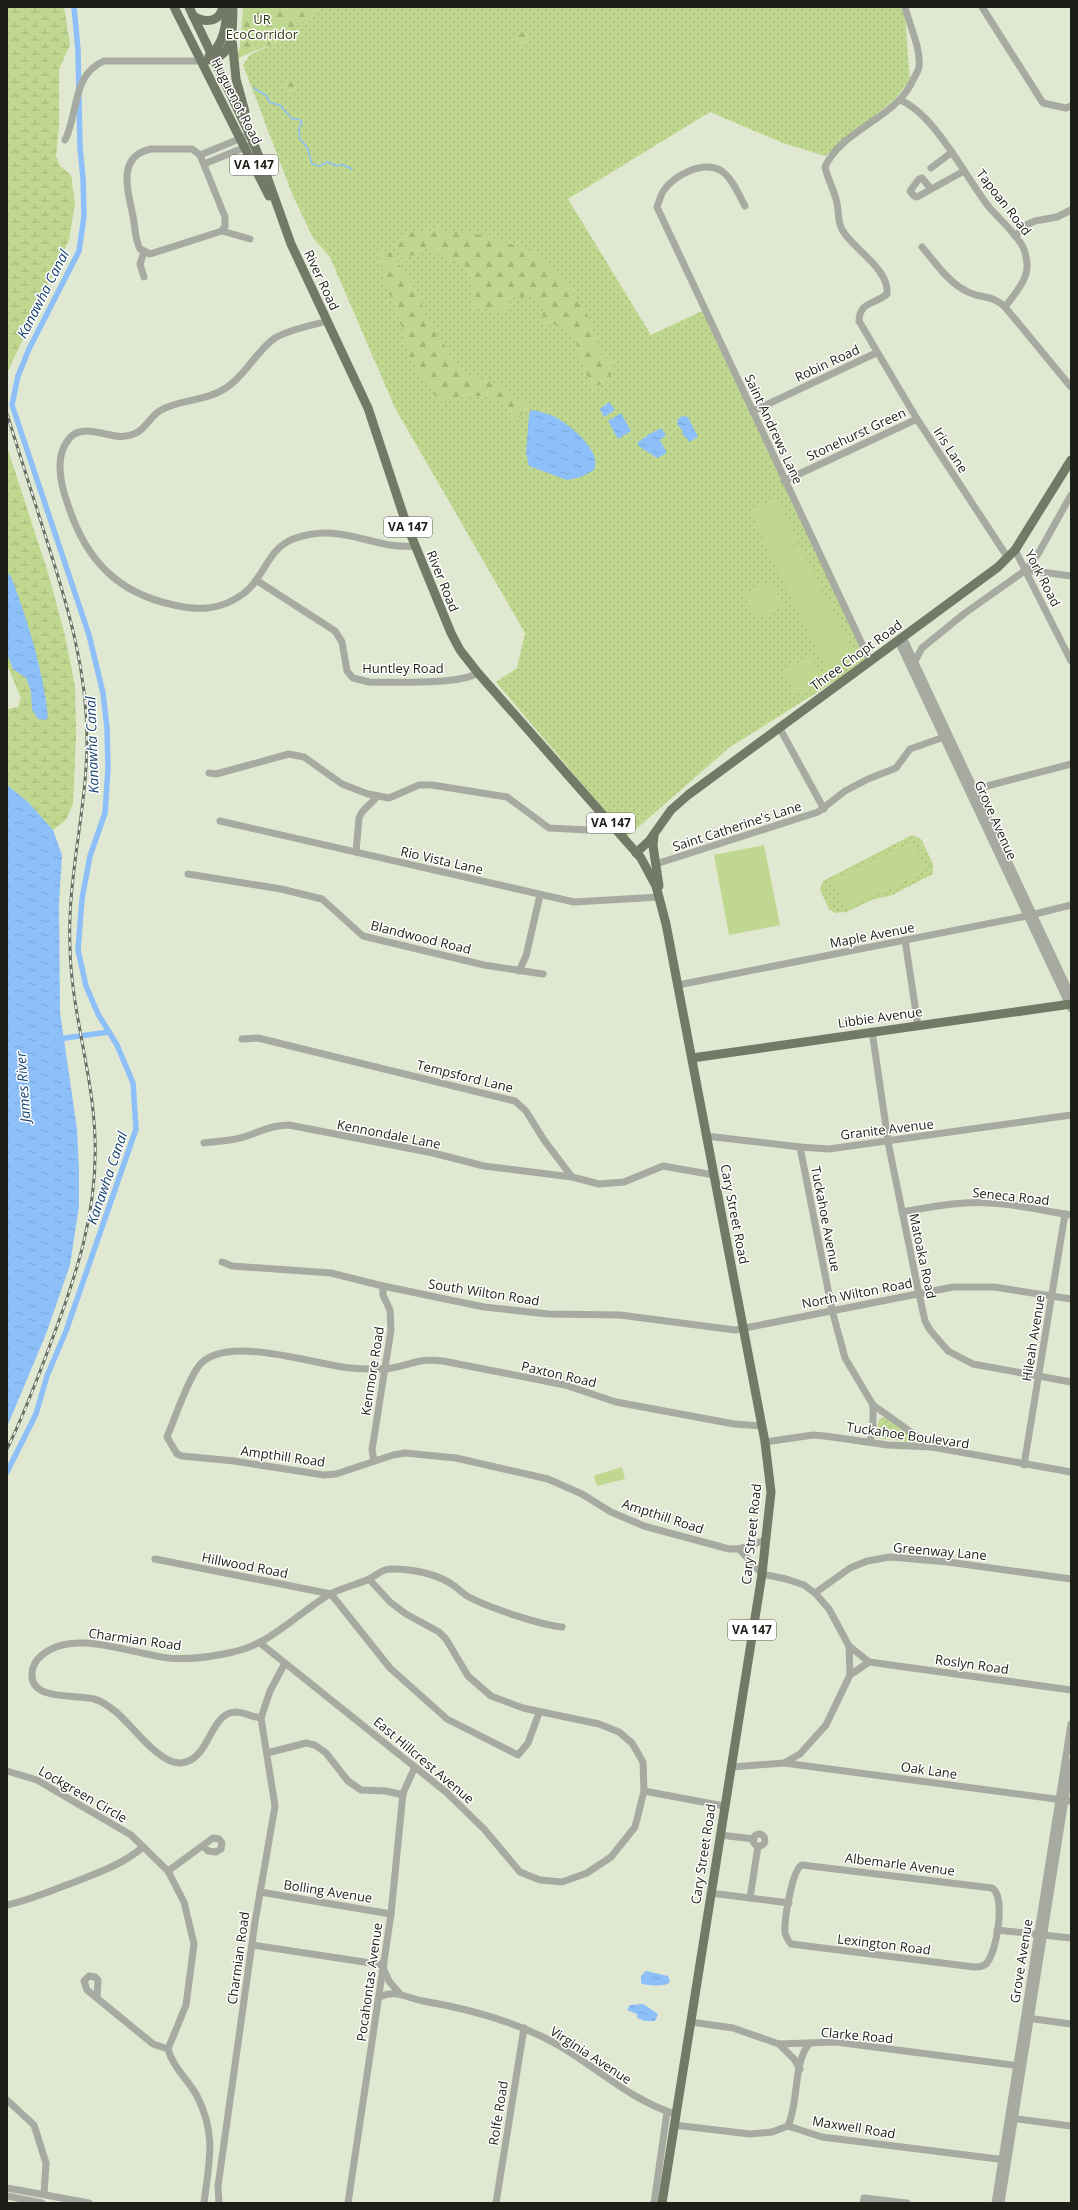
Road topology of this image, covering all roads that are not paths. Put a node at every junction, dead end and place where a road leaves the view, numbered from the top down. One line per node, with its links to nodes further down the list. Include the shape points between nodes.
1 (174, 7): 11 (main road, Huguenot Road / VA 147)
2 (189, 7): 8 (main road, Huguenot Road / VA 147)
3 (223, 7): 8 (main road, via 219,16 213,20 202,20)
4 (227, 7): 10 (main road, via 223,35)
5 (234, 7): 9 (main road)
6 (905, 7): 12 (street, via 919,66 910,90)
7 (982, 7): 13 (street, via 1043,103 1066,108)
8 (193, 16): 10 (main road, Huguenot Road / VA 147)
9 (232, 39): 10 (main road, via 228,51); 16 (main road)
10 (213, 56): 11 (main road); 14 (main road, Huguenot Road / VA 147)
11 (202, 61): 14 (main road, Huguenot Road / VA 147); 15 (street, via 104,61 93,67 78,92)
12 (900, 100): 17 (street, Tapoan Road, via 914,108); 34 (street, Robin Road, via 833,152 825,167 837,201 838,223 845,235 869,258 887,290 887,294 866,305 859,313 859,321)
13 (1071, 106)
14 (245, 136): 16 (main road, Huguenot Road / VA 147); 18 (street)
15 (65, 140)
16 (249, 145): 19 (street); 25 (main road, Huguenot Road / VA 147, via 265,171)
17 (952, 152): 20 (street); 21 (street, Tapoan Road)
18 (200, 154): 19 (street); 30 (street, via 192,149 151,149 140,153 129,165 126,182 138,246)
19 (204, 164): 26 (street, via 225,217)
20 (932, 168)
21 (964, 171): 22 (street); 27 (street, Tapoan Road, via 988,205)
22 (931, 189)
23 (745, 206): 36 (street, Saint Andrews Lane, via 726,176 720,170 710,168 684,172 664,190 657,207)
24 (1071, 210): 27 (street, via 1057,217 1026,225)
25 (285, 228): 33 (main road, River Road / VA 147)
26 (222, 231): 28 (street); 30 (street, via 150,254)
27 (1015, 236): 32 (street, Tapoan Road, via 1024,248 1028,266 1023,280)
28 (250, 239)
29 (922, 247): 32 (street, via 966,292 998,300)
30 (144, 252): 31 (street, via 140,264)
31 (144, 277)
32 (1005, 308): 35 (street)
33 (327, 321): 41 (main road, River Road / VA 147, via 371,415); 46 (street, via 288,332 274,339 240,378 226,389 161,410 134,434 118,436 92,430 74,434 66,443 61,460 60,473 65,497 81,537 104,569 126,588 156,601 203,610 243,594)
34 (876, 353): 36 (street, Robin Road); 37 (street, Iris Lane)
35 (1071, 387)
36 (753, 411): 39 (street, Saint Andrews Lane)
37 (917, 419): 39 (street, Stonehurst Green); 43 (street, Iris Lane)
38 (1071, 460): 42 (main road, Three Chopt Road)
39 (784, 481): 49 (street, Saint Andrews Lane)
40 (1071, 495): 44 (street, via 1038,554)
41 (415, 546): 46 (street, via 404,547 350,535 326,533 304,536 276,550); 51 (main road, River Road / VA 147, via 450,633)
42 (1015, 550): 43 (main road, Three Chopt Road); 44 (street, York Road)
43 (1008, 558): 47 (main road, Three Chopt Road, via 993,572)
44 (1026, 570): 45 (street); 48 (street, via 965,613 922,648); 50 (street, York Road)
45 (1071, 576)
46 (256, 580): 51 (street, Huntley Road, via 335,631 342,642 347,671 358,680 449,680 466,678)
47 (901, 639): 48 (street, Grove Avenue); 49 (main road, Three Chopt Road); 53 (street, Grove Avenue)
48 (914, 660): 53 (street, Grove Avenue)
49 (870, 661): 52 (main road, Three Chopt Road)
50 (1071, 661)
51 (478, 673): 60 (main road, River Road / VA 147)
52 (779, 727): 58 (street, Saint Catherine's Lane); 61 (main road, Three Chopt Road, via 688,795 671,810)
53 (947, 736): 56 (street, Grove Avenue); 58 (street, Saint Catherine's Lane, via 910,749 896,768 845,792)
54 (1071, 764): 56 (street)
55 (209, 772): 57 (street, via 216,774 289,754 304,757 342,784)
56 (973, 790): 69 (street, Grove Avenue)
57 (378, 796): 60 (street, via 389,798 419,785 432,785 507,797 549,828 587,830); 62 (street, via 359,818)
58 (824, 809): 64 (street, Saint Catherine's Lane)
59 (220, 821): 62 (street, Rio Vista Lane)
60 (612, 824): 63 (main road, River Road / VA 147)
61 (655, 834): 63 (main road, Three Chopt Road); 64 (main road, via 653,846)
62 (356, 852): 66 (street, Rio Vista Lane)
63 (636, 852): 67 (main road, Cary Street Road / VA 147, via 646,866)
64 (656, 864): 67 (main road)
65 (188, 874): 71 (street, Blandwood Road, via 281,889 322,899 363,936)
66 (540, 895): 67 (street, Rio Vista Lane, via 574,902); 71 (street, via 526,956)
67 (660, 897): 73 (main road, Cary Street Road / VA 147)
68 (1071, 905): 69 (street, Maple Avenue)
69 (1029, 914): 70 (street, Maple Avenue); 74 (street, Grove Avenue)
70 (905, 940): 73 (street, Maple Avenue); 75 (street)
71 (519, 971): 72 (street, Blandwood Road)
72 (543, 974)
73 (678, 985): 78 (main road, Cary Street Road / VA 147)
74 (1070, 1003): 75 (main road, Libbie Avenue)
75 (918, 1026): 76 (main road, Libbie Avenue)
76 (872, 1031): 78 (main road, Libbie Avenue); 81 (street, Matoaka Road)
77 (242, 1039): 85 (street, Tempsford Lane, via 258,1038 515,1101 526,1111)
78 (692, 1058): 80 (main road, Cary Street Road / VA 147)
79 (1071, 1115): 81 (street, Granite Avenue)
80 (706, 1136): 83 (street, Granite Avenue); 84 (main road, Cary Street Road / VA 147)
81 (888, 1141): 83 (street, Granite Avenue, via 829,1148); 86 (street, Matoaka Road)
82 (204, 1143): 85 (street, Kennondale Lane, via 231,1140 274,1126 289,1125 433,1153 484,1166)
83 (800, 1147): 93 (street, Tuckahoe Avenue)
84 (714, 1175): 85 (street, via 663,1166 624,1182 599,1184); 94 (main road, Cary Street Road / VA 147)
85 (572, 1177)
86 (902, 1212): 87 (street, Seneca Road, via 974,1202); 90 (street, Matoaka Road)
87 (1068, 1214): 91 (street, Hileah Avenue)
88 (222, 1262): 89 (street, South Wilton Road, via 232,1266 331,1273)
89 (383, 1286): 94 (street, South Wilton Road, via 484,1307 529,1312 620,1315 735,1330); 96 (street, Kenmore Road, via 391,1317)
90 (918, 1294): 91 (street, North Wilton Road, via 971,1285); 93 (street, North Wilton Road); 97 (street, Matoaka Road, via 925,1321 937,1341 948,1350 973,1364)
91 (1051, 1296): 92 (street, North Wilton Road); 97 (street, Hileah Avenue)
92 (1071, 1299)
93 (832, 1310): 94 (street, North Wilton Road); 99 (street, Tuckahoe Avenue, via 845,1358)
94 (744, 1329): 100 (main road, Cary Street Road / VA 147)
95 (349, 1368): 96 (street, Paxton Road); 104 (street, Ampthill Road, via 266,1353 215,1355 201,1363 194,1373 167,1437 177,1454 182,1456 234,1461 313,1475 336,1474)
96 (386, 1368): 100 (street, Paxton Road, via 425,1359 443,1361 565,1385 616,1402 734,1424); 104 (street, Kenmore Road, via 372,1450)
97 (1039, 1377): 98 (street, Matoaka Road); 105 (street, Hileah Avenue)
98 (1071, 1382)
99 (873, 1405): 102 (street); 103 (street, Tuckahoe Avenue)
100 (762, 1426): 101 (main road, Cary Street Road / VA 147)
101 (765, 1442): 102 (street, Tuckahoe Boulevard, via 813,1435); 107 (main road, Cary Street Road / VA 147, via 771,1492)
102 (870, 1442): 103 (street, Tuckahoe Boulevard, via 916,1448)
103 (932, 1447): 105 (street, Tuckahoe Boulevard)
104 (374, 1461): 108 (street, Ampthill Road, via 393,1454 418,1453 548,1479 644,1526)
105 (1024, 1465): 106 (street, Tuckahoe Boulevard)
106 (1071, 1472)
107 (765, 1540): 108 (street); 110 (main road, Cary Street Road / VA 147)
108 (739, 1550): 110 (street)
109 (155, 1560): 114 (street, Hillwood Road)
110 (762, 1574): 113 (street, via 804,1585); 129 (main road, Cary Street Road / VA 147)
111 (369, 1579): 114 (street, Charmian Road); 115 (street, Charmian Road, via 383,1570 390,1569 418,1573 442,1579 466,1596 491,1606 550,1626); 122 (street, East Hillcrest Avenue, via 390,1602 439,1632 477,1686 510,1704)
112 (1071, 1579): 113 (street, Greenway Lane, via 948,1562 890,1557 867,1561 850,1568)
113 (815, 1592): 117 (street, via 829,1609)
114 (330, 1594): 116 (street, Charmian Road); 122 (street, via 390,1668 447,1719 518,1755 528,1743)
115 (562, 1627)
116 (260, 1643): 119 (street, East Hillcrest Avenue); 123 (street, Charmian Road, via 227,1654 185,1659 95,1644 68,1644 50,1649 41,1656 34,1664 32,1675 33,1684 44,1692 101,1701 170,1762 184,1762 194,1758 226,1715 235,1712)
117 (849, 1646): 118 (street); 120 (street)
118 (869, 1662): 120 (street); 121 (street, Roslyn Road)
119 (285, 1663): 123 (street, Charmian Road, via 270,1691); 128 (street, East Hillcrest Avenue)
120 (850, 1675): 127 (street, via 826,1725 800,1754)
121 (1071, 1690)
122 (539, 1713): 131 (street, East Hillcrest Avenue, via 599,1724 627,1738 639,1752 643,1762)
123 (261, 1718): 125 (street, Charmian Road)
124 (1071, 1724): 133 (street, Grove Avenue)
125 (267, 1753): 132 (street, via 306,1743 315,1745 326,1753 348,1781 361,1790); 141 (street, Charmian Road, via 275,1806)
126 (1071, 1762): 133 (street, Grove Avenue)
127 (784, 1763): 129 (street); 133 (street, Oak Lane)
128 (415, 1767): 131 (street, East Hillcrest Avenue, via 468,1811 513,1866 528,1877 540,1880 565,1881 587,1873 611,1857 635,1826); 132 (street, Pocahontas Avenue)
129 (731, 1767): 134 (main road, Cary Street Road / VA 147)
130 (7, 1771): 137 (street, Lockgreen Circle, via 38,1780 131,1835)
131 (644, 1791): 134 (street)
132 (403, 1795): 146 (street, Pocahontas Avenue)
133 (1065, 1800): 148 (street, Grove Avenue)
134 (724, 1806): 135 (main road, Cary Street Road / VA 147)
135 (720, 1835): 136 (street); 142 (main road, Cary Street Road / VA 147)
136 (754, 1839): 139 (street); 139 (street, via 759,1834 765,1837 764,1844)
137 (143, 1846): 140 (street, Lockgreen Circle); 145 (street, via 131,1857 114,1866 26,1901)
138 (203, 1846): 140 (street)
139 (758, 1846): 143 (street)
140 (168, 1871): 161 (street, Lockgreen Circle, via 184,1902 194,1944 186,2005)
141 (260, 1892): 146 (street, Bolling Avenue); 150 (street, Charmian Road)
142 (710, 1893): 143 (street); 156 (main road, Cary Street Road / VA 147)
143 (750, 1898): 144 (street)
144 (789, 1903): 147 (street, Lexington Road, via 786,1935 791,1944 796,1946 981,1967 988,1961); 147 (street, Albemarle Avenue, via 796,1871 802,1865 992,1888 1000,1901)
145 (7, 1905)
146 (391, 1914): 151 (street, Pocahontas Avenue)
147 (997, 1930): 148 (street)
148 (1040, 1936): 149 (street); 155 (street, Grove Avenue)
149 (1071, 1938)
150 (252, 1945): 151 (street); 178 (street, Charmian Road, via 218,2186)
151 (383, 1967): 152 (street, via 389,1981); 154 (street, Pocahontas Avenue)
152 (400, 1994): 154 (street, Virginia Avenue, via 390,1992); 158 (street, Virginia Avenue, via 483,2014)
153 (97, 1997): 161 (street, via 153,2044)
154 (380, 1997): 179 (street, Pocahontas Avenue)
155 (1028, 2018): 157 (street); 162 (street, Grove Avenue)
156 (691, 2022): 159 (street, Clarke Road, via 733,2028); 165 (main road, Cary Street Road / VA 147)
157 (1071, 2024)
158 (524, 2028): 165 (street, Virginia Avenue, via 577,2056 626,2092); 180 (street, Rolfe Road)
159 (779, 2044): 160 (street, Clarke Road); 163 (street)
160 (809, 2044): 162 (street, Clarke Road, via 836,2042); 163 (street, via 803,2054)
161 (168, 2049): 177 (street, via 179,2073 196,2095 209,2130 211,2145)
162 (1020, 2066): 166 (street, Grove Avenue)
163 (800, 2069): 168 (street, via 793,2112)
164 (7, 2100): 172 (street, via 34,2125 46,2164)
165 (671, 2113): 167 (main road, Cary Street Road / VA 147); 181 (street)
166 (1012, 2118): 169 (street); 170 (street, Grove Avenue)
167 (674, 2125): 168 (street, via 750,2134 772,2132); 182 (main road, Cary Street Road / VA 147)
168 (788, 2126): 170 (street, Maxwell Road, via 822,2136)
169 (1071, 2126)
170 (1005, 2160): 184 (street, Grove Avenue); 185 (street, Grove Avenue)
171 (7, 2188): 172 (street)
172 (44, 2194): 176 (street)
173 (7, 2196): 175 (street)
174 (864, 2200): 183 (street)
175 (42, 2203)
176 (89, 2203)
177 (204, 2203)
178 (219, 2203)
179 (348, 2203)
180 (496, 2203)
181 (654, 2203)
182 (662, 2203)
183 (907, 2203)
184 (995, 2203)
185 (1001, 2203)

